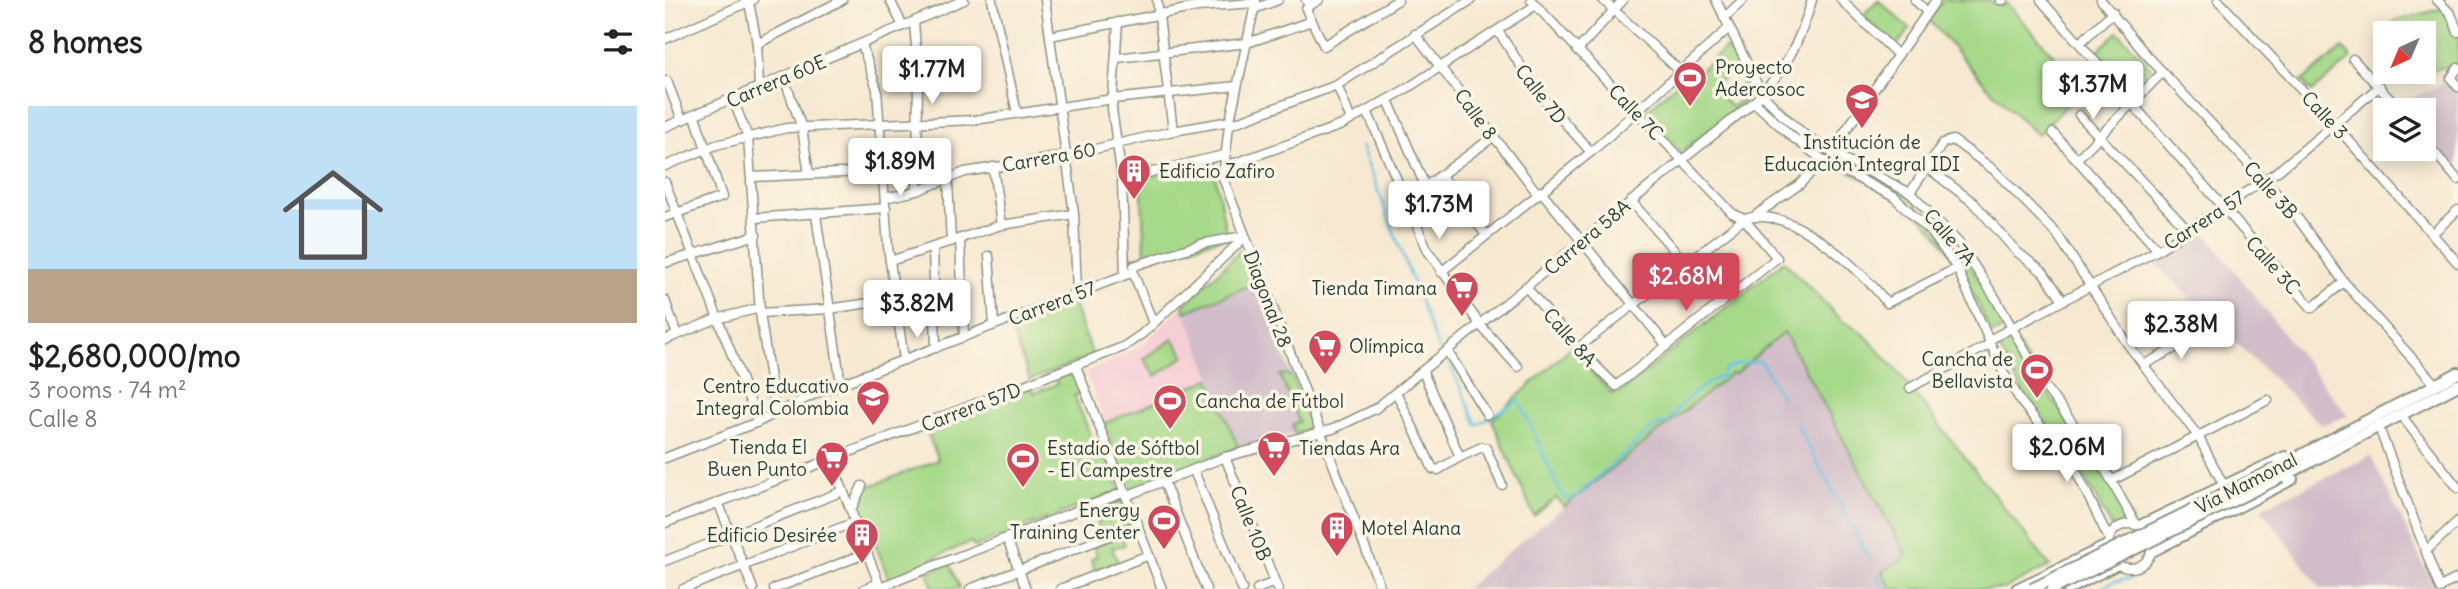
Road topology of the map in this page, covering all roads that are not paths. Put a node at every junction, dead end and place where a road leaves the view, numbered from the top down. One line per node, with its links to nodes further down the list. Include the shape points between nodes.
1 (842, 0): 45 (street)
2 (890, 0): 36 (street)
3 (964, 0): 33 (street, Carrera 60E)
4 (992, 0): 73 (street)
5 (1045, 0): 41 (street)
6 (1157, 0): 31 (street)
7 (1279, 0): 27 (street)
8 (1319, 0): 24 (street)
9 (1398, 0): 35 (street, via 1324,46)
10 (1471, 0): 40 (street, Carrera 60)
11 (1603, 0): 28 (street)
12 (1623, 0): 28 (street)
13 (1716, 0): 32 (street, Calle 7A)
14 (1743, 0): 32 (street)
15 (1812, 0): 64 (street, Carrera 58A, via 1796,48)
16 (1841, 0): 49 (street)
17 (1915, 0): 29 (street)
18 (1936, 0): 29 (street)
19 (2041, 0): 44 (street, Calle 3C)
20 (2101, 0): 30 (street, Calle 3B)
21 (2218, 0): 82 (street, Calle 3)
22 (2437, 0): 39 (street, via 2451,14)
23 (751, 1): 42 (street); 45 (street)
24 (1307, 3): 35 (street)
25 (1534, 3): 38 (street); 47 (street, Calle 7C)
26 (1197, 4): 27 (street); 31 (street)
27 (1255, 4): 43 (street, Diagonal 28)
28 (1614, 10): 47 (street); 54 (street)
29 (1927, 12): 49 (street)
30 (2113, 12): 44 (street); 55 (street, Calle 3B)
31 (1159, 14): 34 (street); 48 (street)
32 (1724, 18): 37 (street, Calle 7A)
33 (914, 22): 36 (street, Carrera 60E); 79 (street)
34 (1118, 22): 41 (street); 50 (street)
35 (1312, 22): 43 (street)
36 (903, 26): 46 (street, Carrera 60E)
37 (1729, 28): 54 (street); 64 (street, Calle 7A)
38 (1498, 31): 52 (street); 92 (street, Calle 7D, via 1540,95)
39 (2458, 32)
40 (1415, 34): 52 (street, Calle 8); 58 (street, Carrera 60)
41 (1050, 36): 71 (street)
42 (665, 39)
43 (1247, 43): 48 (street); 59 (street, Diagonal 28)
44 (2080, 43): 70 (street, Calle 3C)
45 (757, 44): 61 (street)
46 (862, 45): 56 (street, Carrera 60E); 81 (street, via 877,89)
47 (1577, 51): 74 (street, Calle 7C)
48 (1163, 53): 50 (street); 63 (street)
49 (1898, 55): 93 (street)
50 (1117, 58): 66 (street)
51 (2353, 59): 60 (street)
52 (1441, 66): 68 (street); 88 (street, Calle 8)
53 (2458, 68): 62 (street, via 2451,78)
54 (1681, 72): 74 (street)
55 (2163, 72): 70 (street); 110 (street, Calle 3B)
56 (784, 78): 61 (street, Carrera 60E); 84 (street)
57 (667, 81): 77 (street)
58 (1337, 85): 78 (street); 80 (street, Carrera 60)
59 (1237, 86): 63 (street); 80 (street, Diagonal 28)
60 (2380, 86): 65 (street); 82 (street, Carrera 57)
61 (759, 87): 67 (street, Carrera 60E)
62 (2458, 88)
63 (1169, 92): 66 (street); 85 (street)
64 (1762, 94): 69 (street, Carrera 58A); 93 (street, Calle 7A, via 1806,136)
65 (2390, 98)
66 (1113, 99): 71 (street); 90 (street)
67 (733, 100): 76 (street, Carrera 60E); 89 (street)
68 (1388, 100): 72 (street); 113 (street)
69 (1754, 102): 98 (street, Carrera 58A); 99 (street, Calle 7A)
70 (2131, 106): 87 (street); 120 (street, Calle 3C)
71 (1057, 107): 73 (street); 96 (street)
72 (1367, 111): 78 (street); 118 (street)
73 (1017, 113): 79 (street)
74 (1636, 113): 92 (street); 98 (street, Calle 7C)
75 (2079, 115): 87 (street)
76 (695, 116): 77 (street, Carrera 60E); 91 (street)
77 (682, 120): 83 (street, Carrera 60E)
78 (1351, 120): 102 (street)
79 (918, 122): 81 (street); 114 (street)
80 (1229, 123): 85 (street, Carrera 60); 95 (street, Diagonal 28)
81 (882, 125): 84 (street); 104 (street)
82 (2335, 125): 110 (street, Carrera 57); 131 (street, Calle 3)
83 (665, 127)
84 (802, 128): 89 (street); 105 (street)
85 (1173, 131): 90 (street, Carrera 60)
86 (2053, 132): 97 (street)
87 (2099, 135): 97 (street); 130 (street)
88 (1493, 136): 106 (street); 115 (street, Calle 8)
89 (748, 137): 91 (street); 107 (street)
90 (1116, 145): 96 (street, Carrera 60); 108 (street)
91 (706, 149): 100 (street); 122 (street, via 722,197)
92 (1591, 152): 115 (street)
93 (1831, 152): 116 (street, Calle 7A)
94 (2436, 153): 111 (street)
95 (1224, 155): 102 (street, Diagonal 28); 108 (street)
96 (1065, 156): 101 (street, Carrera 60); 123 (street)
97 (2078, 158): 138 (street)
98 (1682, 160): 117 (street, Carrera 58A); 128 (street, Calle 7C, via 1732,213)
99 (1823, 160): 125 (street, via 1800,184); 145 (street, Calle 7A, via 1910,209)
100 (665, 166)
101 (993, 167): 109 (street, Carrera 60); 129 (street)
102 (1224, 167): 134 (street, Diagonal 28, via 1223,178)
103 (1928, 168): 116 (street); 149 (street, via 1943,144 1953,140 2023,196 2057,234); 154 (street, via 1974,203 2016,251 2043,272)
104 (884, 172): 105 (street); 119 (street)
105 (809, 174): 107 (street)
106 (1440, 175): 113 (street); 133 (street)
107 (753, 177): 127 (street)
108 (1122, 178): 147 (street)
109 (948, 180): 114 (street, Carrera 60); 135 (street)
110 (2265, 180): 120 (street, Carrera 57); 148 (street, Calle 3B)
111 (2458, 180)
112 (665, 182): 122 (street)
113 (1425, 186): 118 (street)
114 (917, 191): 119 (street, Carrera 60)
115 (1539, 193): 133 (street); 136 (street, Calle 8)
116 (1910, 193): 163 (street, Calle 7A, via 1959,243)
117 (1631, 201): 136 (street, Carrera 58A); 143 (street)
118 (1404, 202): 146 (street)
119 (885, 203): 124 (street, Carrera 60); 141 (street)
120 (2223, 207): 130 (street, Carrera 57); 148 (street, Calle 3C, via 2312,308)
121 (2458, 209): 131 (street)
122 (676, 213): 126 (street); 139 (street)
123 (1074, 214): 129 (street); 151 (street)
124 (816, 215): 127 (street, Carrera 60); 157 (street)
125 (1756, 215): 128 (street); 145 (street, via 1781,220 1838,254 1888,303)
126 (665, 217)
127 (754, 218): 132 (street)
128 (1744, 219): 143 (street); 155 (street, Calle 7C, via 1776,254 1776,261)
129 (1001, 225): 135 (street)
130 (2187, 229): 138 (street, Carrera 57)
131 (2432, 234): 144 (street, Calle 3)
132 (756, 235): 139 (street); 158 (street)
133 (1486, 235): 146 (street)
134 (1244, 237): 147 (street, Carrera 57, via 1153,259 1134,266); 160 (street, Carrera 57D); 190 (street, Diagonal 28)
135 (956, 240): 137 (street); 166 (street)
136 (1581, 242): 150 (street, Carrera 58A); 156 (street, Calle 8)
137 (933, 249): 141 (street); 170 (street)
138 (2158, 250): 149 (street, Carrera 57)
139 (691, 255): 142 (street); 159 (street)
140 (989, 256): 161 (street)
141 (890, 261): 152 (street)
142 (665, 263)
143 (1686, 263): 155 (street); 156 (street)
144 (2458, 263)
145 (1957, 268): 168 (street, Calle 7A)
146 (1441, 272): 162 (street)
147 (1129, 273): 151 (street, Carrera 57); 160 (street)
148 (2344, 282): 180 (street, Calle 3B)
149 (2091, 285): 154 (street, Carrera 57); 174 (street)
150 (1527, 287): 162 (street, Carrera 58A); 171 (street, Calle 8A)
151 (1077, 293): 161 (street, Carrera 57)
152 (896, 299): 157 (street); 173 (street)
153 (665, 300): 165 (street)
154 (2063, 300): 163 (street, Carrera 57)
155 (1721, 304): 169 (street)
156 (1632, 305): 169 (street, Calle 8); 171 (street)
157 (829, 309): 158 (street); 179 (street)
158 (760, 310): 159 (street); 185 (street)
159 (716, 319): 165 (street); 188 (street)
160 (1153, 323): 175 (street, Carrera 57D, via 1129,344)
161 (994, 325): 166 (street, Carrera 57)
162 (1481, 326): 172 (street, Carrera 58A); 176 (street)
163 (2011, 329): 168 (street, Carrera 57); 199 (street, Calle 7A, via 2051,396)
164 (2206, 332): 174 (street)
165 (677, 335): 167 (street)
166 (964, 337): 170 (street, Carrera 57)
167 (665, 340)
168 (1990, 342): 182 (street); 216 (street, Calle 7A, via 2022,403 2084,484)
169 (1667, 346): 171 (street, Calle 8A, via 1616,386)
170 (936, 348): 173 (street, Carrera 57)
171 (1578, 348)
172 (1448, 352): 177 (street, Carrera 58A); 187 (street)
173 (904, 360): 179 (street, Carrera 57)
174 (2143, 365): 191 (street)
175 (1076, 366): 196 (street, Carrera 57D); 206 (street)
176 (1518, 368)
177 (1423, 373): 183 (street, Carrera 58A); 194 (street)
178 (2458, 373): 180 (main road, Vía Mamonal)
179 (841, 384): 185 (street, Carrera 57)
180 (2435, 384): 192 (main road, Vía Mamonal)
181 (2458, 384): 186 (main road, Vía Mamonal)
182 (1910, 388)
183 (1396, 392): 190 (street, Carrera 58A, via 1366,415); 194 (street, via 1433,469)
184 (2268, 400): 191 (street)
185 (775, 412): 188 (street, Carrera 57)
186 (2400, 414): 189 (main road, Vía Mamonal); 204 (street)
187 (1487, 415)
188 (758, 422): 195 (street, Carrera 57)
189 (2378, 425): 192 (main road, Vía Mamonal); 218 (street)
190 (1320, 432): 193 (street); 240 (street, Diagonal 28)
191 (2198, 436): 199 (street); 203 (street)
192 (2316, 453): 198 (main road, Vía Mamonal); 203 (main road, via 2287,455); 217 (main road, via 2297,477)
193 (1225, 457): 197 (street); 227 (street, Calle 10B)
194 (1460, 457): 201 (street, via 1486,448)
195 (665, 458)
196 (831, 459): 205 (street); 207 (street, Carrera 57D)
197 (1194, 471): 200 (street); 238 (street)
198 (2279, 473): 242 (main road, Vía Mamonal, bridge); 243 (main road, Vía Mamonal, bridge)
199 (2113, 480): 213 (street, Calle 7A)
200 (1164, 482): 206 (street); 237 (street)
201 (1502, 485)
202 (862, 486): 208 (street)
203 (2224, 486): 213 (main road)
204 (2458, 488)
205 (843, 491): 208 (street); 214 (street)
206 (1126, 494): 212 (street); 215 (street)
207 (718, 502): 211 (street, Carrera 57D); 214 (street)
208 (851, 510): 210 (street)
209 (2458, 521): 218 (street)
210 (855, 522): 219 (street); 223 (street)
211 (665, 523)
212 (1137, 525): 220 (street); 224 (street)
213 (2138, 525): 216 (street, via 2123,525); 217 (street, via 2151,539)
214 (732, 534): 221 (street); 223 (street)
215 (1007, 539): 224 (street); 226 (street)
216 (2108, 542): 222 (street); 241 (main road)
217 (2152, 551): 222 (street, via 2146,562 2135,568)
218 (2426, 551): 228 (street)
219 (867, 553): 226 (street); 231 (street)
220 (1149, 555): 235 (street); 236 (street)
221 (665, 561)
222 (2117, 564): 244 (main road)
223 (744, 566): 229 (street); 230 (street)
224 (1019, 570): 233 (street); 234 (street)
225 (2458, 578): 228 (street)
226 (880, 586): 232 (street)
227 (1276, 586): 239 (street)
228 (2440, 588)
229 (683, 589)
230 (753, 589)
231 (774, 589)
232 (865, 589)
233 (970, 589)
234 (1026, 589)
235 (1060, 589)
236 (1161, 589)
237 (1206, 589)
238 (1242, 589)
239 (1257, 589)
240 (1381, 589)
241 (2017, 589)
242 (2032, 589)
243 (2053, 589)
244 (2068, 589)

